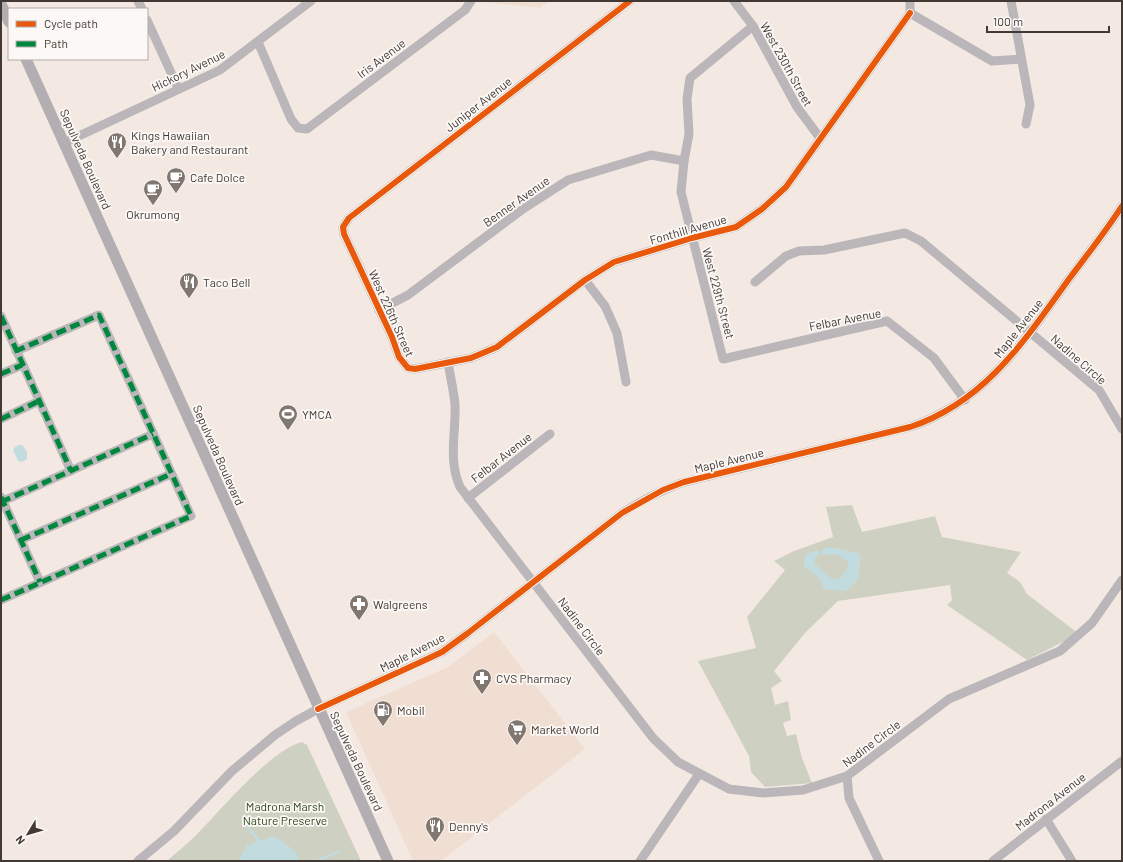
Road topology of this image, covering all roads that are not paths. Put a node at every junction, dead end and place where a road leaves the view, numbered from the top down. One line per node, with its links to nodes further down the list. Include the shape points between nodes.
1 (312, 1): 12 (street, Hickory Avenue)
2 (471, 1): 12 (street, Iris Avenue, via 465,10 312,127 302,129 294,125)
3 (630, 1): 21 (street, Juniper Avenue, via 349,218)
4 (734, 1): 11 (street, West 230th Street)
5 (910, 1): 8 (street)
6 (1012, 1): 13 (street)
7 (1, 4): 9 (main road)
8 (910, 13): 13 (street, via 992,61); 17 (street, Fonthill Avenue)
9 (8, 20)
10 (148, 22): 15 (street)
11 (753, 26): 17 (street, West 230th Street, via 797,107); 19 (street, West 229th Street, via 690,78 687,98 689,134)
12 (258, 42): 15 (street, Hickory Avenue, via 220,70)
13 (1021, 59): 16 (street, via 1030,104)
14 (26, 60): 18 (main road, Sepulveda Boulevard)
15 (178, 88): 18 (street, Hickory Avenue)
16 (1026, 124)
17 (820, 138): 22 (street, Fonthill Avenue, via 786,187 762,209 736,227)
18 (64, 143): 49 (main road, Sepulveda Boulevard)
19 (684, 161): 22 (street, West 229th Street, via 681,192); 25 (street, Benner Avenue, via 652,155 568,180 523,209 408,295)
20 (1122, 206): 27 (street, Maple Avenue)
21 (343, 227): 25 (street, West 226th Street)
22 (692, 238): 23 (street, Fonthill Avenue, via 614,262); 29 (street, West 229th Street)
23 (585, 280): 30 (street, Fonthill Avenue, via 497,347 485,354); 33 (street, via 606,306 617,333)
24 (754, 282): 27 (street, Nadine Circle, via 786,256 800,251 824,250 905,233 922,241)
25 (379, 310): 30 (street, West 226th Street, via 399,358 408,368 415,370)
26 (1, 316): 28 (street)
27 (1029, 332): 34 (street, Maple Avenue, via 996,373); 37 (street, Nadine Circle, via 1099,390)
28 (16, 351): 31 (street); 38 (street, via 99,315)
29 (723, 359): 34 (street, Felbar Avenue, via 887,321 934,358)
30 (448, 362): 42 (street, via 455,404 452,459 454,474)
31 (22, 365): 32 (street); 35 (street)
32 (1, 374)
33 (626, 382)
34 (965, 400): 47 (street, Maple Avenue, via 932,419 910,427 684,482 663,490 622,513)
35 (39, 401): 36 (street); 40 (street)
36 (1, 419)
37 (1122, 429)
38 (153, 434): 40 (street); 41 (street)
39 (550, 434): 42 (street, Felbar Avenue)
40 (71, 470): 43 (street)
41 (172, 474): 44 (street); 46 (street, via 191,516)
42 (468, 498): 47 (street)
43 (2, 500): 44 (street)
44 (21, 540): 46 (street)
45 (1122, 580): 52 (street, Nadine Circle, via 1092,623 1060,651 949,699)
46 (40, 582): 48 (street)
47 (533, 582): 49 (street, Maple Avenue, via 442,652); 51 (street, Nadine Circle, via 653,738 678,762)
48 (1, 600)
49 (318, 709): 54 (street, Maple Avenue, via 255,750 174,831); 55 (main road, Sepulveda Boulevard)
50 (1122, 761): 53 (street, Madrona Avenue)
51 (699, 774): 52 (street, Nadine Circle, via 728,789 763,793 803,790); 56 (street)
52 (847, 776): 57 (street, via 850,798)
53 (1046, 819): 58 (street, Madrona Avenue); 59 (street)
54 (138, 861)
55 (388, 861)
56 (640, 861)
57 (879, 861)
58 (993, 861)
59 (1072, 861)

